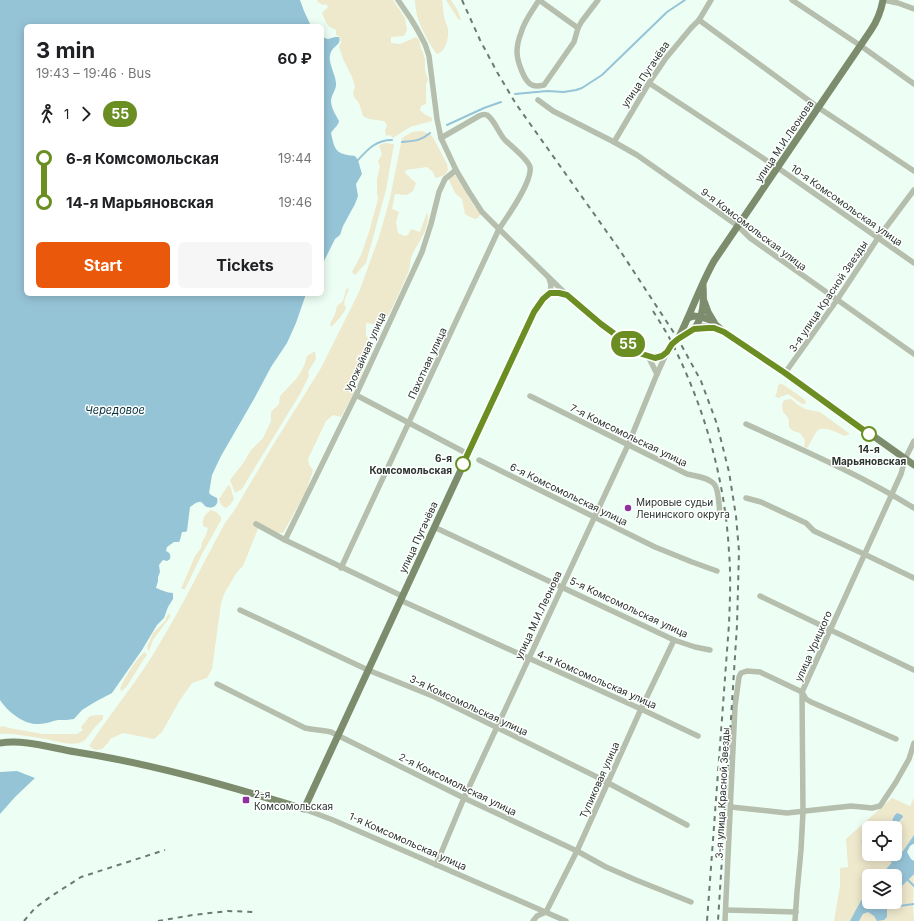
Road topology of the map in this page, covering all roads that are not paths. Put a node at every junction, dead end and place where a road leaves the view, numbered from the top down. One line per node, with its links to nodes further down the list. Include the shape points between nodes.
1 (398, 0): 15 (street, via 411,18 429,56)
2 (539, 0): 9 (street); 9 (street, via 521,32 517,52 528,83 538,86 544,84 574,42)
3 (598, 0): 9 (street)
4 (710, 0): 8 (street, улица Пугачёва)
5 (792, 0): 10 (street)
6 (883, 0): 7 (street); 10 (main road, улица М.И.Леонова, via 881,11)
7 (914, 9)
8 (699, 20): 11 (street, улица Пугачёва, via 666,58); 14 (street)
9 (578, 28)
10 (861, 46): 12 (street); 14 (main road, улица М.И.Леонова)
11 (649, 83): 16 (street, улица Пугачёва); 17 (street, 10-я Комсомольская улица)
12 (914, 84)
13 (538, 100): 16 (street, 9-я Комсомольская улица, via 553,111)
14 (819, 108): 17 (main road, улица М.И.Леонова); 19 (street)
15 (441, 138): 18 (street); 22 (street, Пахотная улица, via 479,116 487,115 504,139 527,162 530,167 526,184)
16 (614, 142): 21 (street, 9-я Комсомольская улица, via 637,155)
17 (778, 168): 21 (main road, улица М.И.Леонова); 23 (street, 10-я Комсомольская улица)
18 (456, 170): 22 (street, via 482,212); 41 (street, Урожайная улица, via 445,179 439,192 422,252)
19 (914, 171)
20 (914, 190): 23 (street, 3-я улица Красной Звезды)
21 (738, 226): 28 (main road, улица М.И.Леонова, via 708,272); 29 (street, 9-я Комсомольская улица, via 750,238)
22 (499, 230): 25 (street); 43 (street, Пахотная улица)
23 (878, 238): 24 (street, 10-я Комсомольская улица); 29 (street, 3-я улица Красной Звезды)
24 (914, 264)
25 (549, 277): 26 (street); 27 (street)
26 (550, 293): 27 (main road); 47 (main road, улица Пугачёва, via 534,312)
27 (567, 295): 38 (main road, via 601,324)
28 (701, 298): 30 (main road); 31 (main road, улица М.И.Леонова); 32 (main road)
29 (837, 300): 37 (street, 9-я Комсомольская улица); 39 (street, 3-я улица Красной Звезды)
30 (701, 316): 31 (main road); 32 (main road); 33 (main road); 34 (main road)
31 (688, 318): 35 (main road, улица М.И.Леонова)
32 (716, 324): 34 (main road)
33 (694, 329): 34 (main road, via 714,328); 35 (main road)
34 (724, 332): 39 (main road)
35 (675, 342): 36 (main road, улица М.И.Леонова); 38 (main road, via 661,352)
36 (667, 352): 38 (main road, via 655,358); 40 (street, улица М.И.Леонова)
37 (914, 354)
38 (648, 356): 40 (street)
39 (785, 373): 48 (main road)
40 (657, 374): 46 (street, улица М.И.Леонова)
41 (356, 395): 43 (street); 58 (street, Урожайная улица)
42 (530, 396): 46 (street, 7-я Комсомольская улица)
43 (409, 422): 47 (street); 60 (street, Пахотная улица)
44 (746, 424): 51 (street)
45 (914, 441): 48 (street, улица Урицкого)
46 (628, 445): 54 (street, 7-я Комсомольская улица, via 687,474 705,478 714,484); 55 (street, улица М.И.Леонова)
47 (468, 454): 57 (main road, улица Пугачёва)
48 (905, 459): 50 (main road); 51 (street, улица Урицкого)
49 (480, 460): 55 (street, 6-я Комсомольская улица)
50 (914, 466)
51 (891, 494): 53 (street); 59 (street, улица Урицкого)
52 (746, 498): 59 (street, via 761,502 806,523 814,531)
53 (914, 508)
54 (720, 515)
55 (594, 517): 61 (street, 6-я Комсомольская улица, via 655,547); 63 (street, улица М.И.Леонова)
56 (256, 524): 58 (street, 4-я Комсомольская улица)
57 (434, 527): 63 (street, 5-я Комсомольская улица); 65 (main road, улица Пугачёва)
58 (285, 540): 60 (street, 4-я Комсомольская улица)
59 (864, 554): 62 (street); 67 (street, улица Урицкого)
60 (341, 568): 65 (street, 4-я Комсомольская улица)
61 (717, 570)
62 (914, 578)
63 (562, 586): 68 (street, 5-я Комсомольская улица); 70 (street, улица М.И.Леонова)
64 (760, 596): 67 (street)
65 (401, 598): 70 (street, 4-я Комсомольская улица); 71 (main road, улица Пугачёва)
66 (240, 610): 71 (street, 3-я Комсомольская улица)
67 (830, 630): 72 (street); 74 (street, улица Урицкого)
68 (674, 640): 69 (street, 5-я Комсомольская улица); 75 (street, Тупиковая улица)
69 (710, 650)
70 (529, 658): 75 (street, 4-я Комсомольская улица); 76 (street, улица М.И.Леонова)
71 (368, 670): 76 (street, 3-я Комсомольская улица, via 435,697); 77 (main road, улица Пугачёва)
72 (914, 670)
73 (217, 684): 77 (street, 2-я Комсомольская улица, via 305,728 325,730)
74 (802, 692): 79 (street, via 811,702); 84 (street, 3-я улица Красной Звезды, via 760,672 741,673 736,699); 86 (street, улица Урицкого)
75 (641, 708): 78 (street, 4-я Комсомольская улица); 82 (street, Тупиковая улица)
76 (497, 727): 82 (street, 3-я Комсомольская улица); 83 (street, улица М.И.Леонова)
77 (338, 736): 83 (street, 2-я Комсомольская улица); 85 (main road, улица Пугачёва)
78 (698, 736)
79 (896, 739)
80 (0, 743): 85 (main road, 1-я Комсомольская улица, via 18,742 93,754 188,776)
81 (914, 743): 86 (street, via 909,759 880,806 851,806)
82 (607, 783): 87 (street, 3-я Комсомольская улица); 88 (street, Тупиковая улица)
83 (464, 798): 88 (street, 2-я Комсомольская улица); 89 (street, улица М.И.Леонова)
84 (731, 808): 86 (street); 91 (street, 3-я улица Красной Звезды)
85 (304, 809): 89 (street, 1-я Комсомольская улица)
86 (803, 812): 93 (street, улица Урицкого)
87 (687, 825)
88 (578, 851): 90 (street, 2-я Комсомольская улица, via 606,867); 92 (street, Тупиковая улица)
89 (436, 865): 92 (street, 1-я Комсомольская улица)
90 (691, 902)
91 (726, 910): 93 (street); 96 (street, 3-я улица Красной Звезды)
92 (546, 912): 94 (street, Тупиковая улица); 95 (street, 1-я Комсомольская улица)
93 (796, 912): 97 (street, улица Урицкого)
94 (533, 921)
95 (566, 921)
96 (725, 921)
97 (795, 921)

